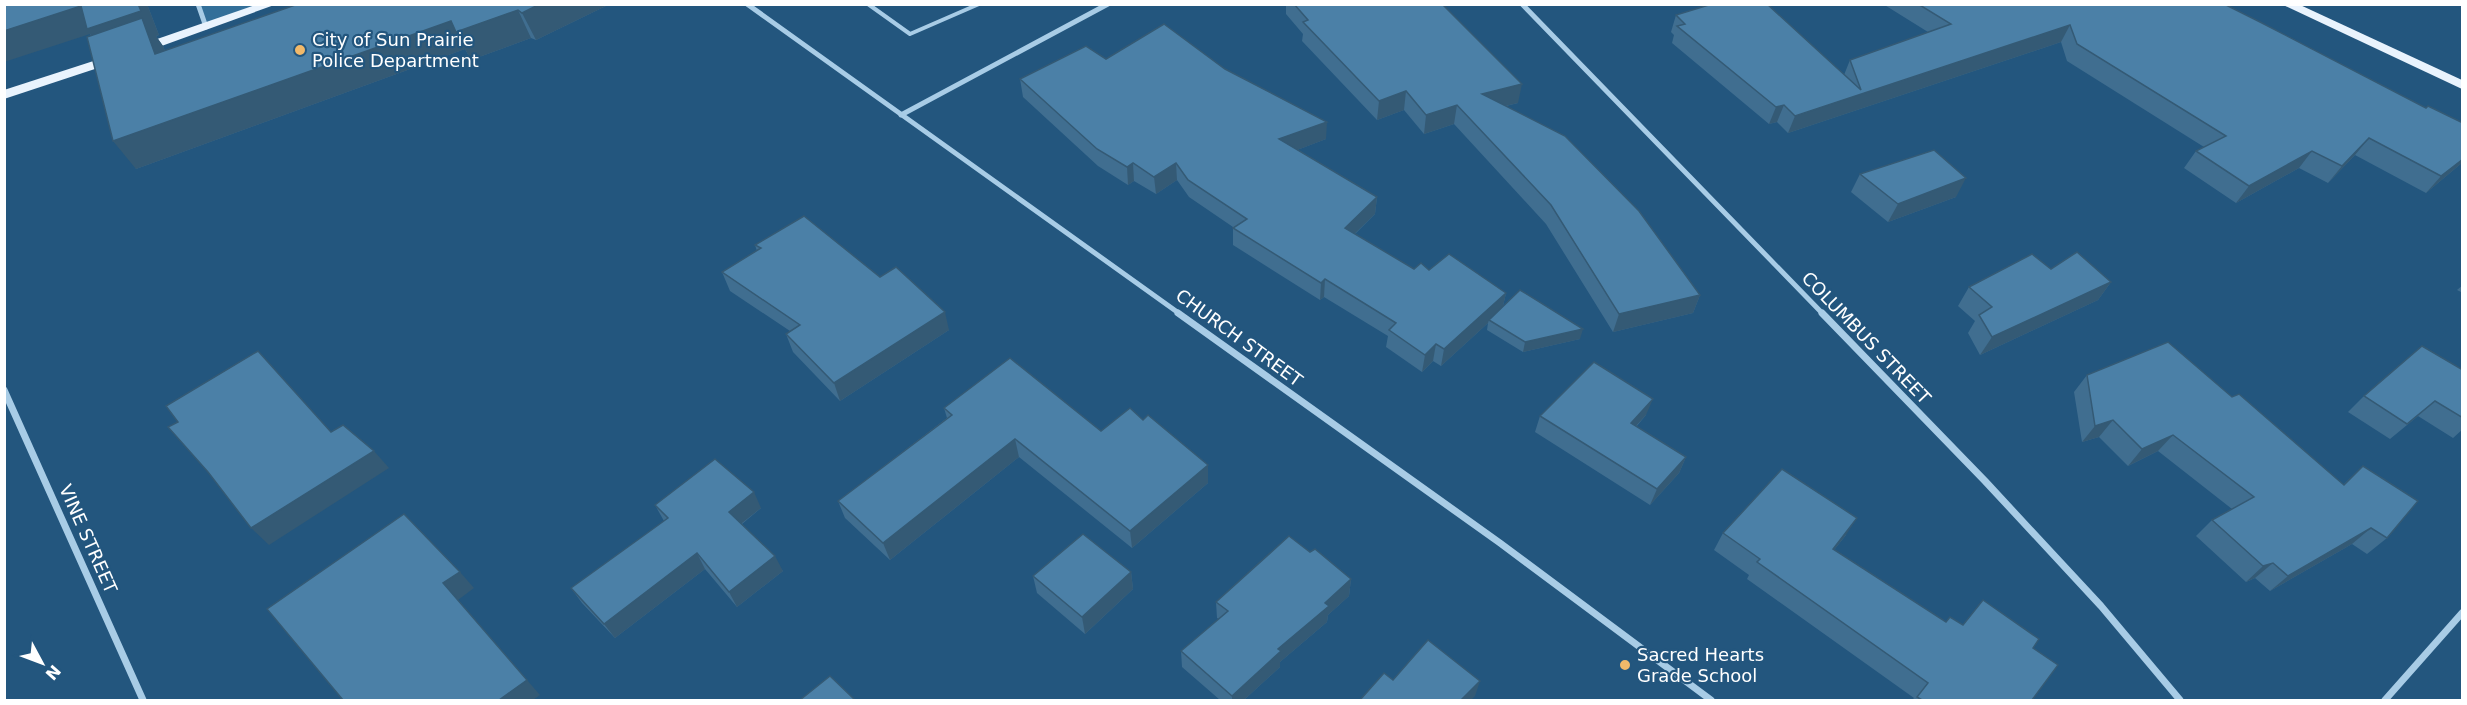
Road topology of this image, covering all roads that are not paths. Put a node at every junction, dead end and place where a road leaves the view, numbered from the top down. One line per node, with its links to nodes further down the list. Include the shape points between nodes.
1 (198, 4): 9 (street)
2 (271, 4): 9 (main road)
3 (747, 4): 12 (street, CHURCH STREET)
4 (868, 4): 5 (lane, via 910,34)
5 (979, 4)
6 (1108, 4): 12 (street)
7 (1522, 4): 17 (street, COLUMBUS STREET, via 1984,481 2101,606)
8 (2287, 4): 10 (main road)
9 (206, 27): 11 (main road)
10 (2463, 85)
11 (4, 95)
12 (901, 116): 16 (street, CHURCH STREET, via 1500,543)
13 (4, 390): 15 (street, VINE STREET)
14 (2463, 613): 18 (street)
15 (143, 700)
16 (1711, 700)
17 (2180, 700)
18 (2385, 700)

